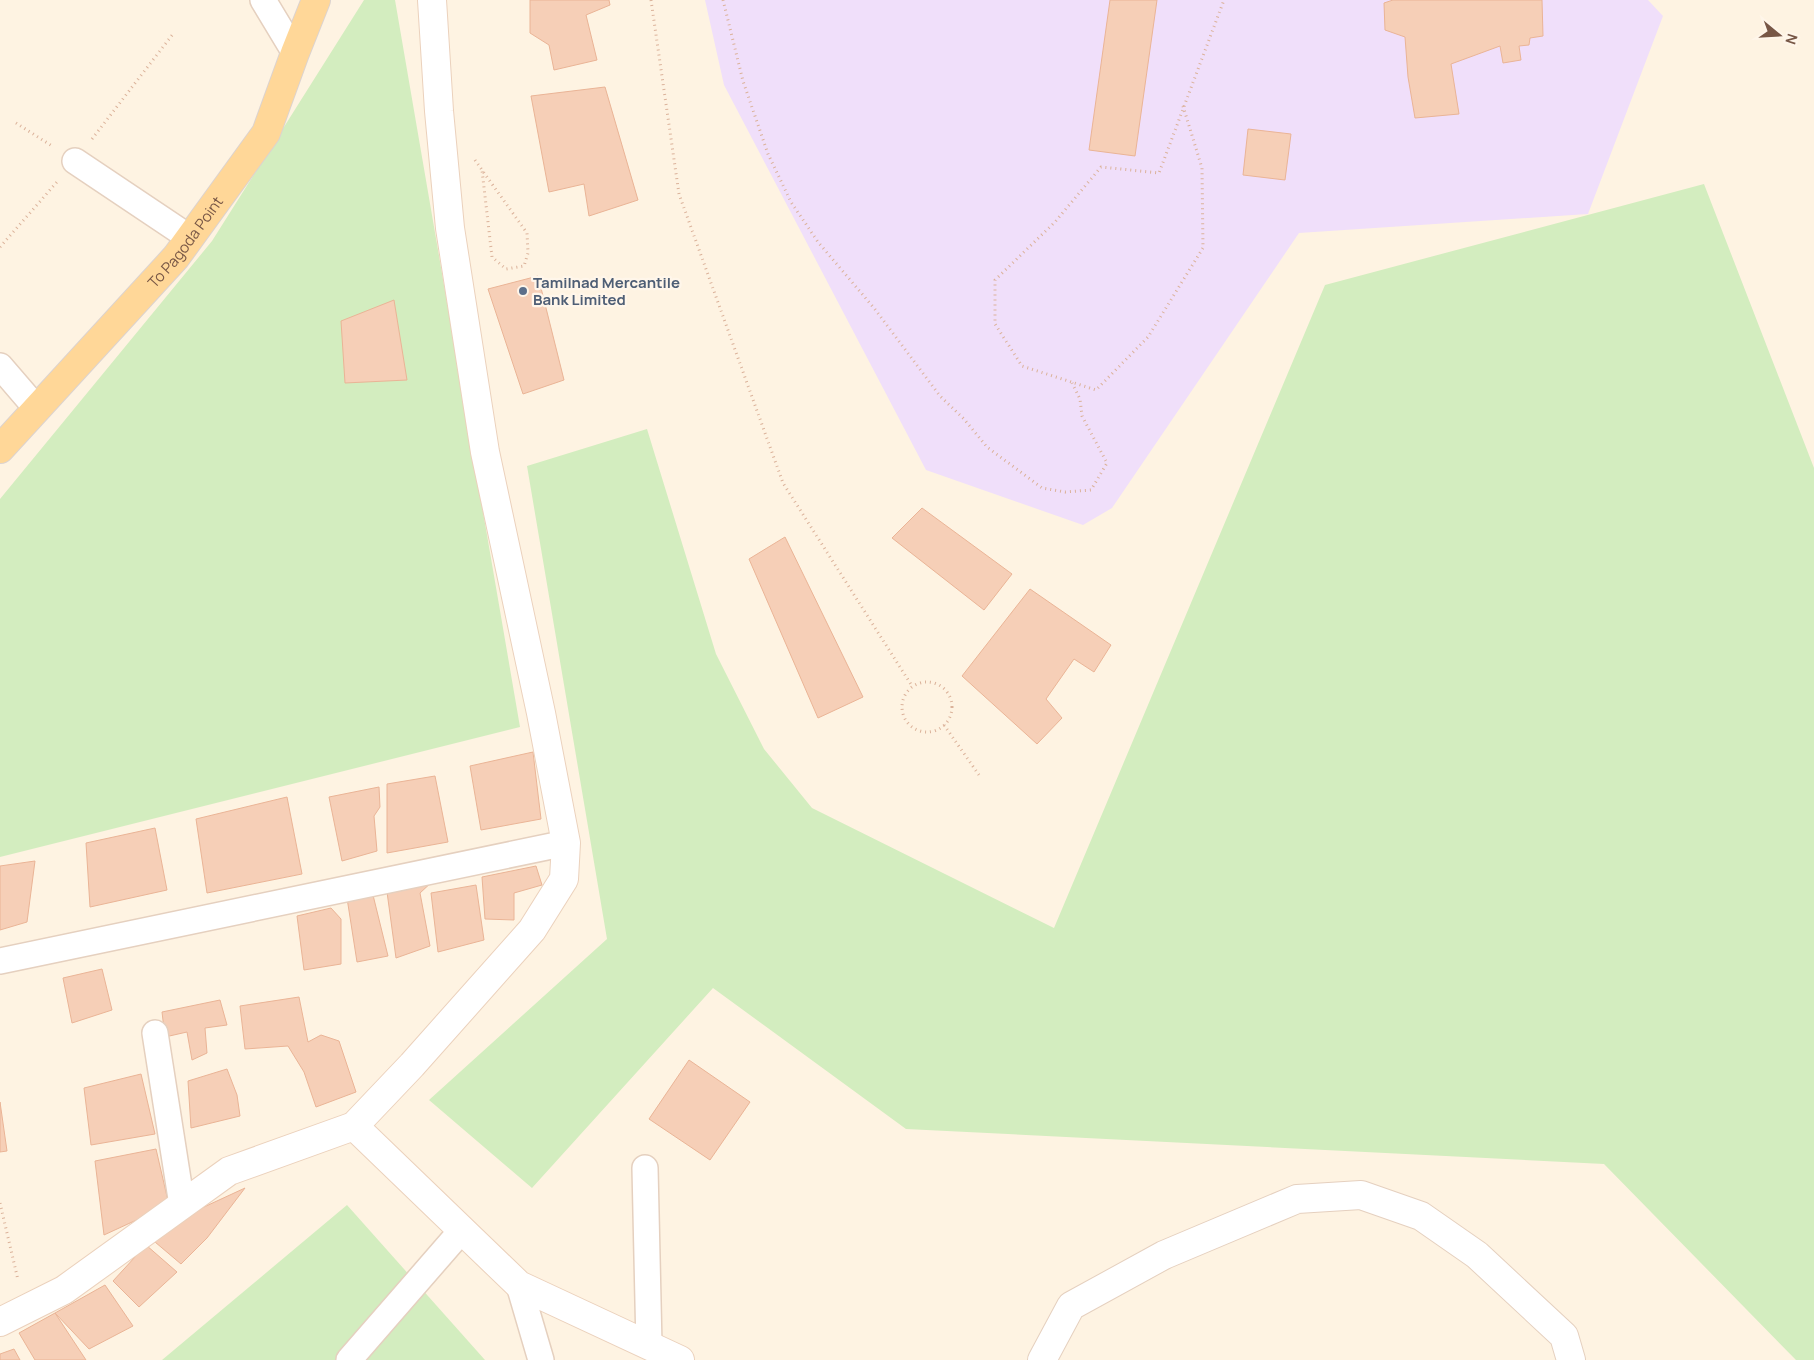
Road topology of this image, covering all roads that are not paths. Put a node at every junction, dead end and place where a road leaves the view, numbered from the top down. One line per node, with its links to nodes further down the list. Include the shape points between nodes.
1 (263, 0): 4 (street)
2 (316, 0): 4 (main road, To Pagoda Point)
3 (432, 0): 10 (main road, via 450,228 484,442)
4 (294, 53): 6 (main road, To Pagoda Point, via 266,134)
5 (75, 161): 6 (street)
6 (190, 238): 8 (main road, To Pagoda Point)
7 (0, 366): 8 (street)
8 (37, 409): 9 (main road, To Pagoda Point)
9 (0, 449)
10 (566, 843): 11 (street); 13 (main road, via 564,879 532,930)
11 (0, 961)
12 (155, 1033): 15 (street)
13 (354, 1126): 15 (main road, via 229,1171); 16 (main road)
14 (645, 1168): 19 (street)
15 (182, 1205): 18 (main road, via 64,1290)
16 (462, 1230): 17 (main road); 20 (street)
17 (519, 1285): 19 (main road); 21 (street)
18 (0, 1322)
19 (649, 1346): 22 (main road)
20 (349, 1360)
21 (541, 1360)
22 (680, 1360)
23 (1042, 1360): 24 (main road, via 1071,1306 1164,1255 1297,1199 1362,1195 1421,1216 1477,1255 1564,1336)
24 (1571, 1360)

